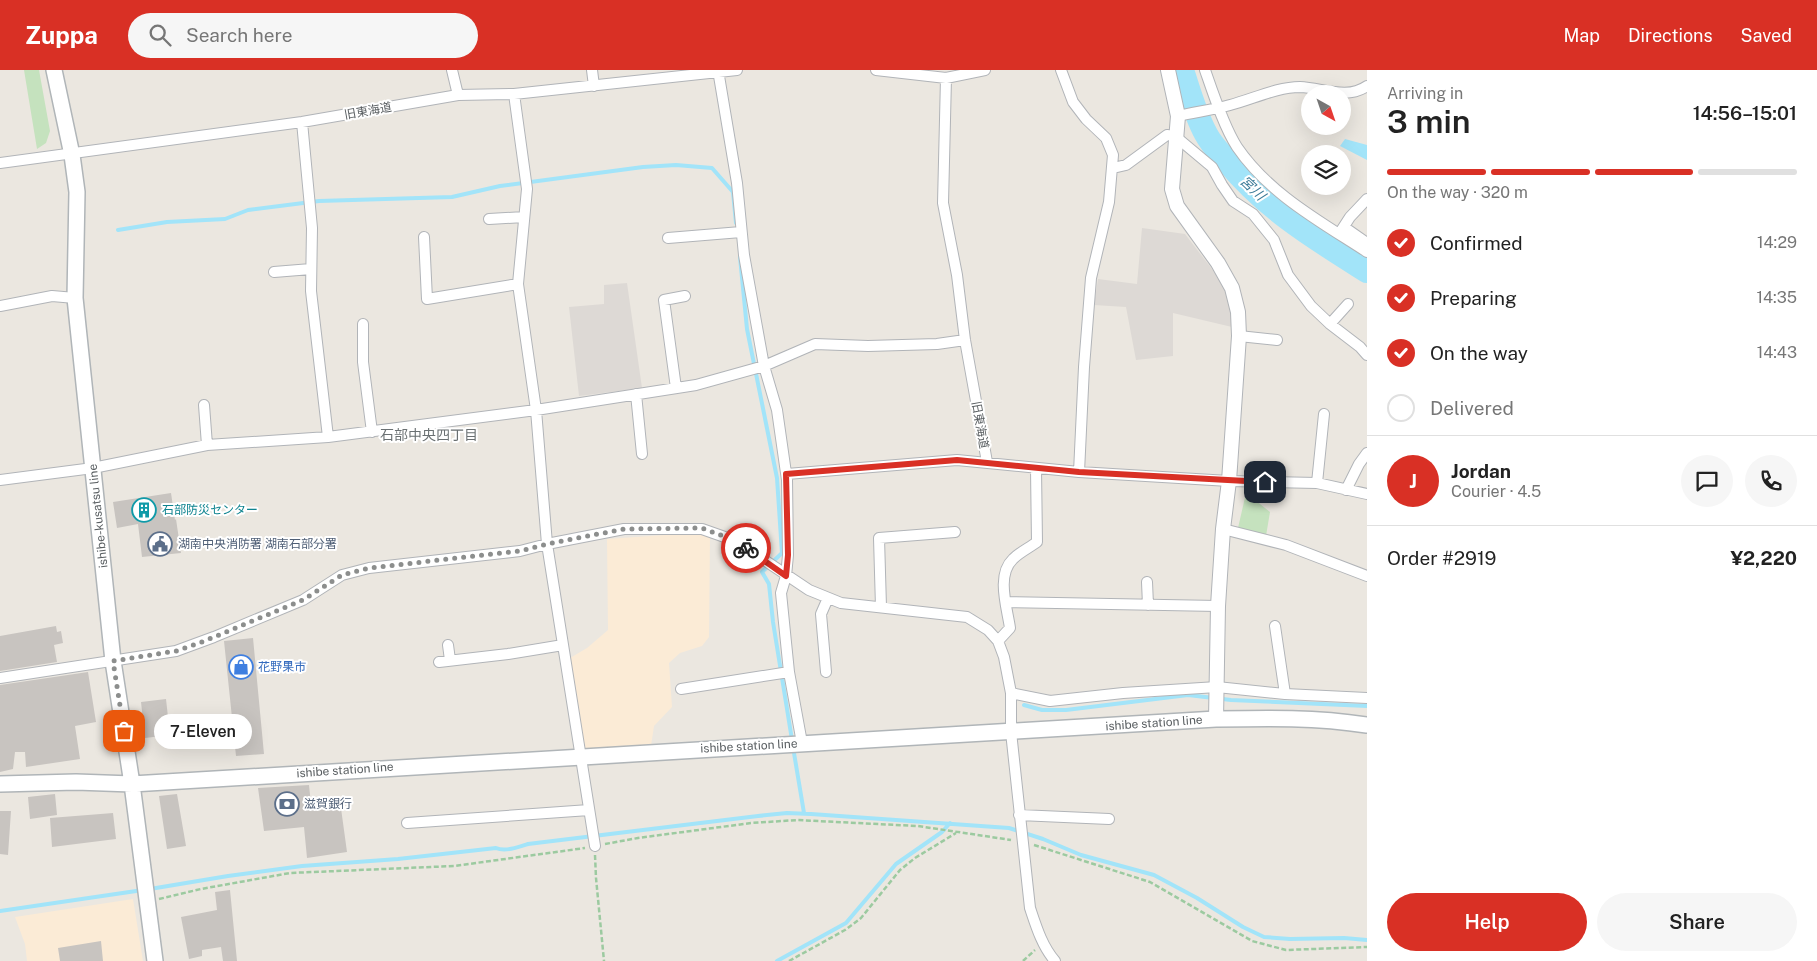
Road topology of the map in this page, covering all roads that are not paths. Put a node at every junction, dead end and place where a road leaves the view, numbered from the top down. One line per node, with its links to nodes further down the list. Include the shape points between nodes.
1 (54, 70): 20 (main road, ishibe-kusatsu line)
2 (452, 70): 15 (street)
3 (592, 70): 12 (street)
4 (737, 70): 10 (street, 旧東海道)
5 (876, 70): 11 (street)
6 (984, 70): 11 (street)
7 (1062, 70): 22 (street, via 1073,102 1106,138 1113,155)
8 (1168, 70): 17 (street)
9 (1205, 70): 16 (street)
10 (718, 71): 12 (street, 旧東海道); 27 (street, via 737,182)
11 (946, 78): 42 (street, 旧東海道, via 943,203)
12 (594, 86): 14 (street, 旧東海道)
13 (1367, 86): 16 (street, via 1349,94 1308,88 1285,89)
14 (514, 94): 15 (street, 旧東海道); 24 (street, via 526,189)
15 (458, 95): 18 (street, 旧東海道)
16 (1217, 108): 17 (street); 26 (street, via 1237,147 1279,192)
17 (1183, 115): 19 (street)
18 (302, 122): 20 (street, 旧東海道); 32 (street, via 312,228)
19 (1175, 136): 22 (street, via 1167,135 1126,165); 40 (street, via 1212,167 1233,201 1253,214 1274,240 1288,274 1311,306); 41 (street, via 1172,189 1177,206 1232,288)
20 (72, 155): 21 (street, 旧東海道); 36 (main road, ishibe-kusatsu line, via 77,192)
21 (0, 163)
22 (1113, 168): 59 (street, via 1109,202 1091,278)
23 (1367, 199): 26 (street)
24 (524, 217): 25 (street); 34 (street)
25 (489, 219)
26 (1341, 231): 30 (street); 31 (street)
27 (741, 232): 29 (street); 45 (street)
28 (424, 237): 34 (street, via 427,299)
29 (668, 238)
30 (1367, 243)
31 (1367, 252)
32 (311, 269): 33 (street); 52 (street)
33 (274, 272)
34 (518, 284): 49 (street)
35 (685, 296): 46 (street, via 664,300)
36 (75, 298): 38 (street, via 52,296); 57 (main road, ishibe-kusatsu line)
37 (1348, 304): 40 (street)
38 (0, 306)
39 (363, 324): 51 (street, via 363,362)
40 (1330, 324): 44 (street)
41 (1239, 336): 43 (street); 62 (street)
42 (965, 340): 45 (street, via 868,346 815,344); 56 (street, 旧東海道)
43 (1277, 340)
44 (1367, 355)
45 (764, 366): 46 (street); 60 (street, via 777,410)
46 (676, 388): 47 (street)
47 (636, 394): 49 (street); 55 (street)
48 (204, 405): 53 (street)
49 (536, 410): 51 (street); 68 (street)
50 (1324, 414): 63 (street)
51 (372, 432): 52 (street)
52 (328, 437): 53 (street)
53 (207, 445): 57 (street)
54 (1367, 453): 64 (street)
55 (642, 454)
56 (987, 462): 58 (street, 旧東海道); 60 (street, via 957,460)
57 (93, 468): 61 (street); 82 (main road, ishibe-kusatsu line)
58 (1036, 469): 59 (street, 旧東海道); 73 (street, via 1036,542 1013,559 1004,572)
59 (1079, 472): 62 (street, 旧東海道)
60 (786, 474): 69 (street)
61 (0, 480)
62 (1230, 481): 63 (street, 旧東海道); 66 (street)
63 (1317, 483): 64 (street, 旧東海道)
64 (1346, 490): 65 (street, 旧東海道)
65 (1367, 494)
66 (1223, 529): 70 (street, via 1286,545); 75 (street)
67 (955, 532): 76 (street, via 879,538)
68 (547, 544): 69 (street, via 624,529 702,528 736,541); 80 (street); 82 (street, via 520,551 369,568 342,575 303,600 214,637 176,651)
69 (786, 576): 72 (street); 84 (street, via 782,593)
70 (1367, 576)
71 (1147, 582): 74 (street)
72 (828, 598): 76 (street, via 841,603); 85 (street, via 821,614)
73 (1006, 602): 74 (street); 78 (street, via 1010,628)
74 (1148, 605): 75 (street)
75 (1218, 606): 87 (street)
76 (881, 607): 78 (street, via 967,617 988,630)
77 (1276, 626): 90 (street)
78 (998, 641): 89 (street)
79 (448, 645): 81 (street)
80 (563, 645): 81 (street); 96 (street)
81 (450, 660): 83 (street)
82 (113, 661): 86 (street); 98 (main road, ishibe-kusatsu line)
83 (439, 662)
84 (789, 672): 88 (street); 95 (street)
85 (826, 672)
86 (0, 678)
87 (1217, 687): 89 (street, via 1050,701); 90 (street); 92 (street)
88 (681, 688)
89 (1011, 693): 94 (street)
90 (1285, 694): 91 (street)
91 (1367, 698)
92 (1216, 719): 93 (main road, ishibe station line, via 1301,718); 94 (main road, ishibe station line)
93 (1367, 725)
94 (1011, 732): 95 (main road, ishibe station line); 100 (street)
95 (802, 743): 96 (main road, ishibe station line)
96 (580, 756): 98 (main road, ishibe station line); 99 (street)
97 (0, 784): 98 (main road, ishibe station line)
98 (132, 784): 104 (main road, ishibe-kusatsu line)
99 (589, 810): 102 (street); 103 (street)
100 (1019, 816): 101 (street); 105 (street, via 1030,908 1037,931)
101 (1109, 819)
102 (407, 823)
103 (595, 846)
104 (155, 961)
105 (1055, 961)

